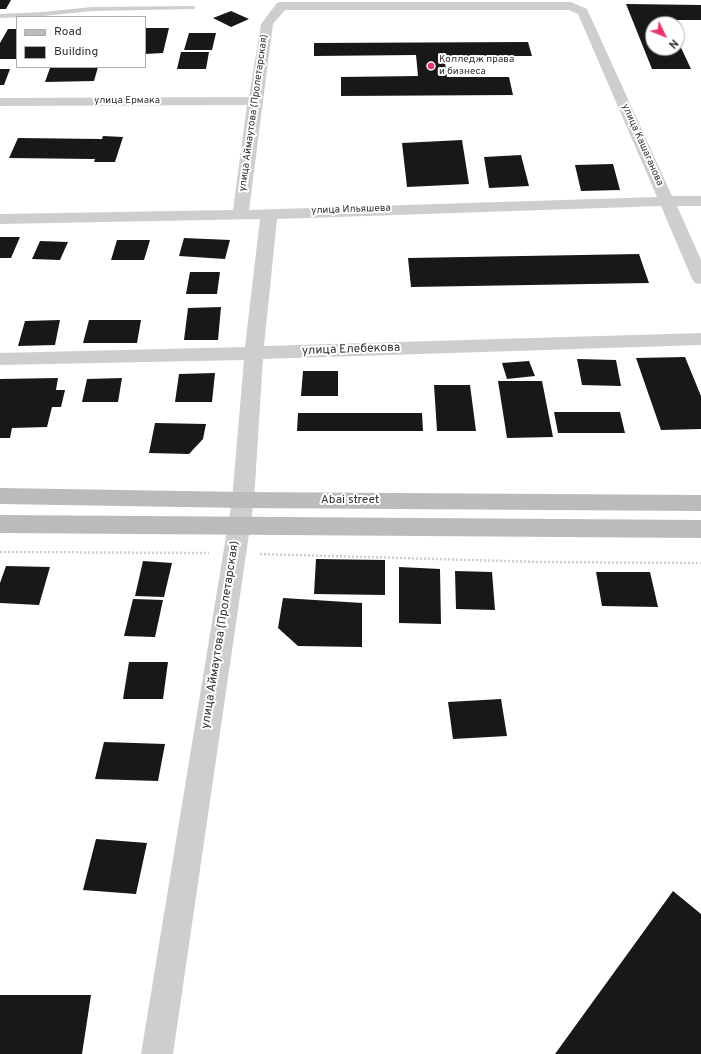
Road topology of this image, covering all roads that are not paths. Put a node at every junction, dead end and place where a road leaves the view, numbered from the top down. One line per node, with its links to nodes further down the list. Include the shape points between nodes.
1 (281, 6): 2 (street); 5 (street, улица Аймаутова (Пролетарская), via 267,24)
2 (574, 6): 7 (street, улица Кашаганова)
3 (192, 8): 4 (lane, via 99,8)
4 (0, 16)
5 (255, 101): 6 (street, улица Ермака); 10 (street, улица Аймаутова (Пролетарская))
6 (0, 102)
7 (667, 201): 8 (street, улица Ильяшева); 9 (street, улица Ильяшева); 12 (street, улица Кашаганова)
8 (701, 202)
9 (269, 213): 10 (street, улица Ильяшева); 14 (street, улица Аймаутова (Пролетарская))
10 (240, 215): 11 (street, улица Ильяшева)
11 (0, 219)
12 (701, 279)
13 (701, 339): 14 (street, улица Елебекова)
14 (254, 353): 15 (street, улица Елебекова); 18 (street, улица Аймаутова (Пролетарская))
15 (0, 359)
16 (0, 496): 18 (main road, Abai street)
17 (701, 503): 18 (main road, Abai street)
18 (241, 512): 19 (main road, Abai street); 20 (main road, Abai street); 21 (street, улица Аймаутова (Пролетарская))
19 (0, 524)
20 (701, 529)
21 (157, 1054)

